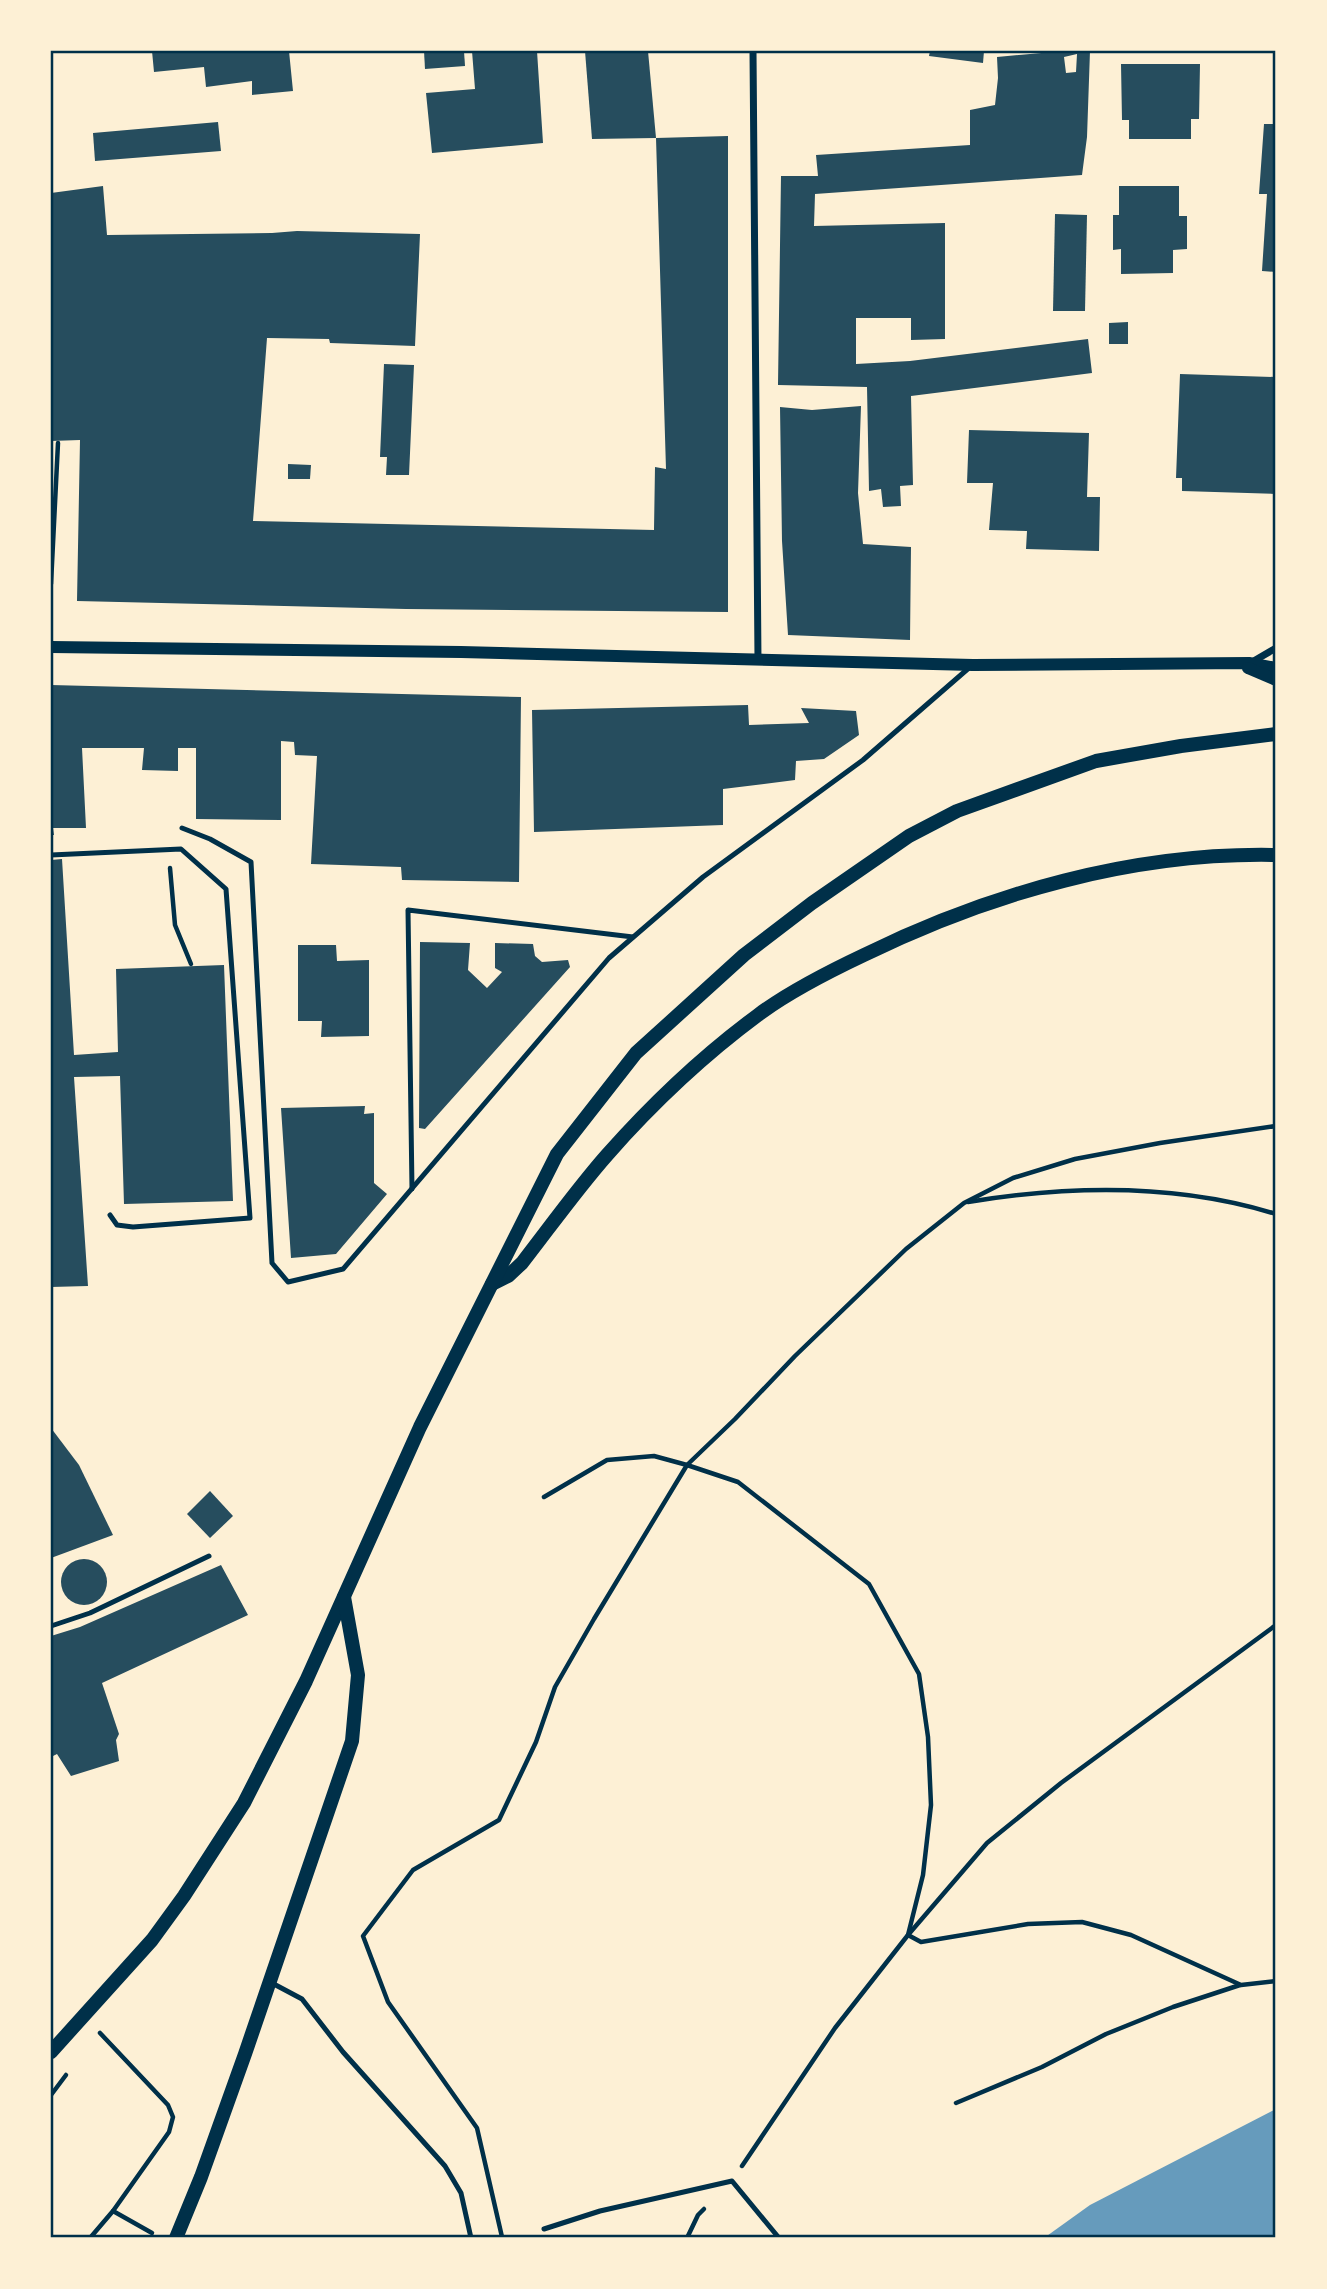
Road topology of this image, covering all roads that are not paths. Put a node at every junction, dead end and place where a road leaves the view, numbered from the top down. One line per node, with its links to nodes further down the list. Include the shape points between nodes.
1 (753, 51): 4 (street)
2 (51, 647): 4 (street)
3 (1276, 648): 5 (street)
4 (758, 660): 6 (street)
5 (1244, 664): 6 (street); 7 (street); 8 (street)
6 (973, 665): 13 (lane, via 863,760 703,877)
7 (1276, 667)
8 (1276, 680)
9 (1276, 734): 16 (main road, via 1096,761 957,811 909,836 841,882 744,955 636,1053 557,1154)
10 (182, 828): 14 (lane, via 251,862 272,1262 288,1282 343,1269)
11 (51, 855): 15 (lane, via 181,849 226,889 250,1218 134,1227 117,1225)
12 (1276, 855): 16 (main road, via 1179,859 1097,873 1016,894 953,916 825,974 759,1014 670,1091 607,1155 522,1263)
13 (634, 938): 14 (lane, via 609,958); 14 (lane, via 408,910)
14 (412, 1189)
15 (110, 1215)
16 (492, 1284): 18 (main road, via 420,1427)
17 (209, 1556): 19 (lane, via 90,1613)
18 (344, 1597): 20 (main road, via 358,1675 352,1741); 21 (main road, via 273,1748 218,1846 152,1940)
19 (51, 1626)
20 (270, 1982): 25 (main road); 26 (lane, via 302,1999 445,2166 461,2193)
21 (70, 2029): 22 (main road); 23 (main road)
22 (51, 2035)
23 (51, 2052)
24 (544, 2229): 27 (lane, via 600,2211 732,2181)
25 (176, 2238)
26 (471, 2238)
27 (779, 2238)

